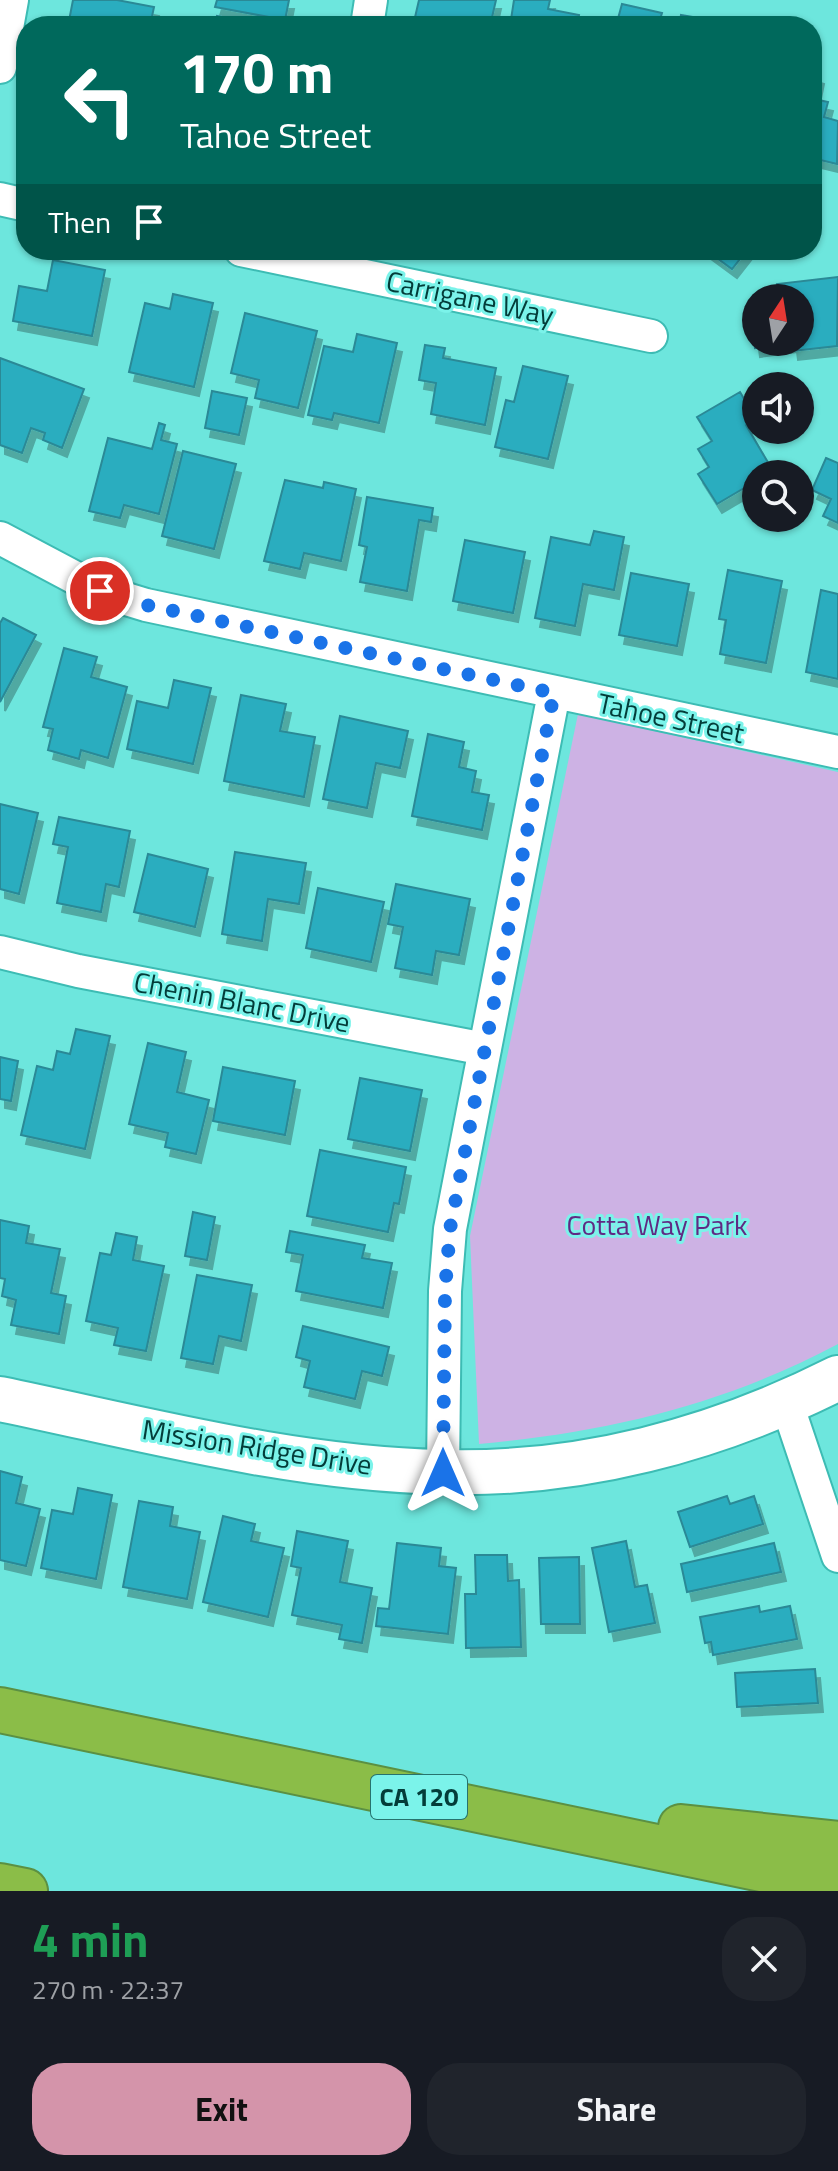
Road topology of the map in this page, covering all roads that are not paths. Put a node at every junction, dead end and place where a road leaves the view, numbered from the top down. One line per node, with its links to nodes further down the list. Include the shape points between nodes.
1 (12, 0): 2 (street)
2 (0, 67)
3 (332, 260): 4 (street, Carrigane Way)
4 (651, 336)
5 (0, 538): 6 (street, Tahoe Street, via 100,591 146,605)
6 (554, 693): 7 (street, Tahoe Street); 9 (street)
7 (838, 752)
8 (0, 952): 9 (street, Chenin Blanc Drive)
9 (485, 1049): 13 (street, via 450,1229)
10 (838, 1378): 12 (street, Mission Ridge Drive)
11 (0, 1399): 13 (street, Mission Ridge Drive, via 215,1444)
12 (787, 1404): 13 (street, Mission Ridge Drive, via 633,1454 545,1467); 14 (street)
13 (443, 1473)
14 (838, 1556)
15 (0, 1710): 16 (highway, CA 120)
16 (440, 1802): 17 (highway); 18 (highway, CA 120)
17 (838, 1844)
18 (838, 1885)
19 (0, 1886): 20 (highway)
20 (25, 1891)

